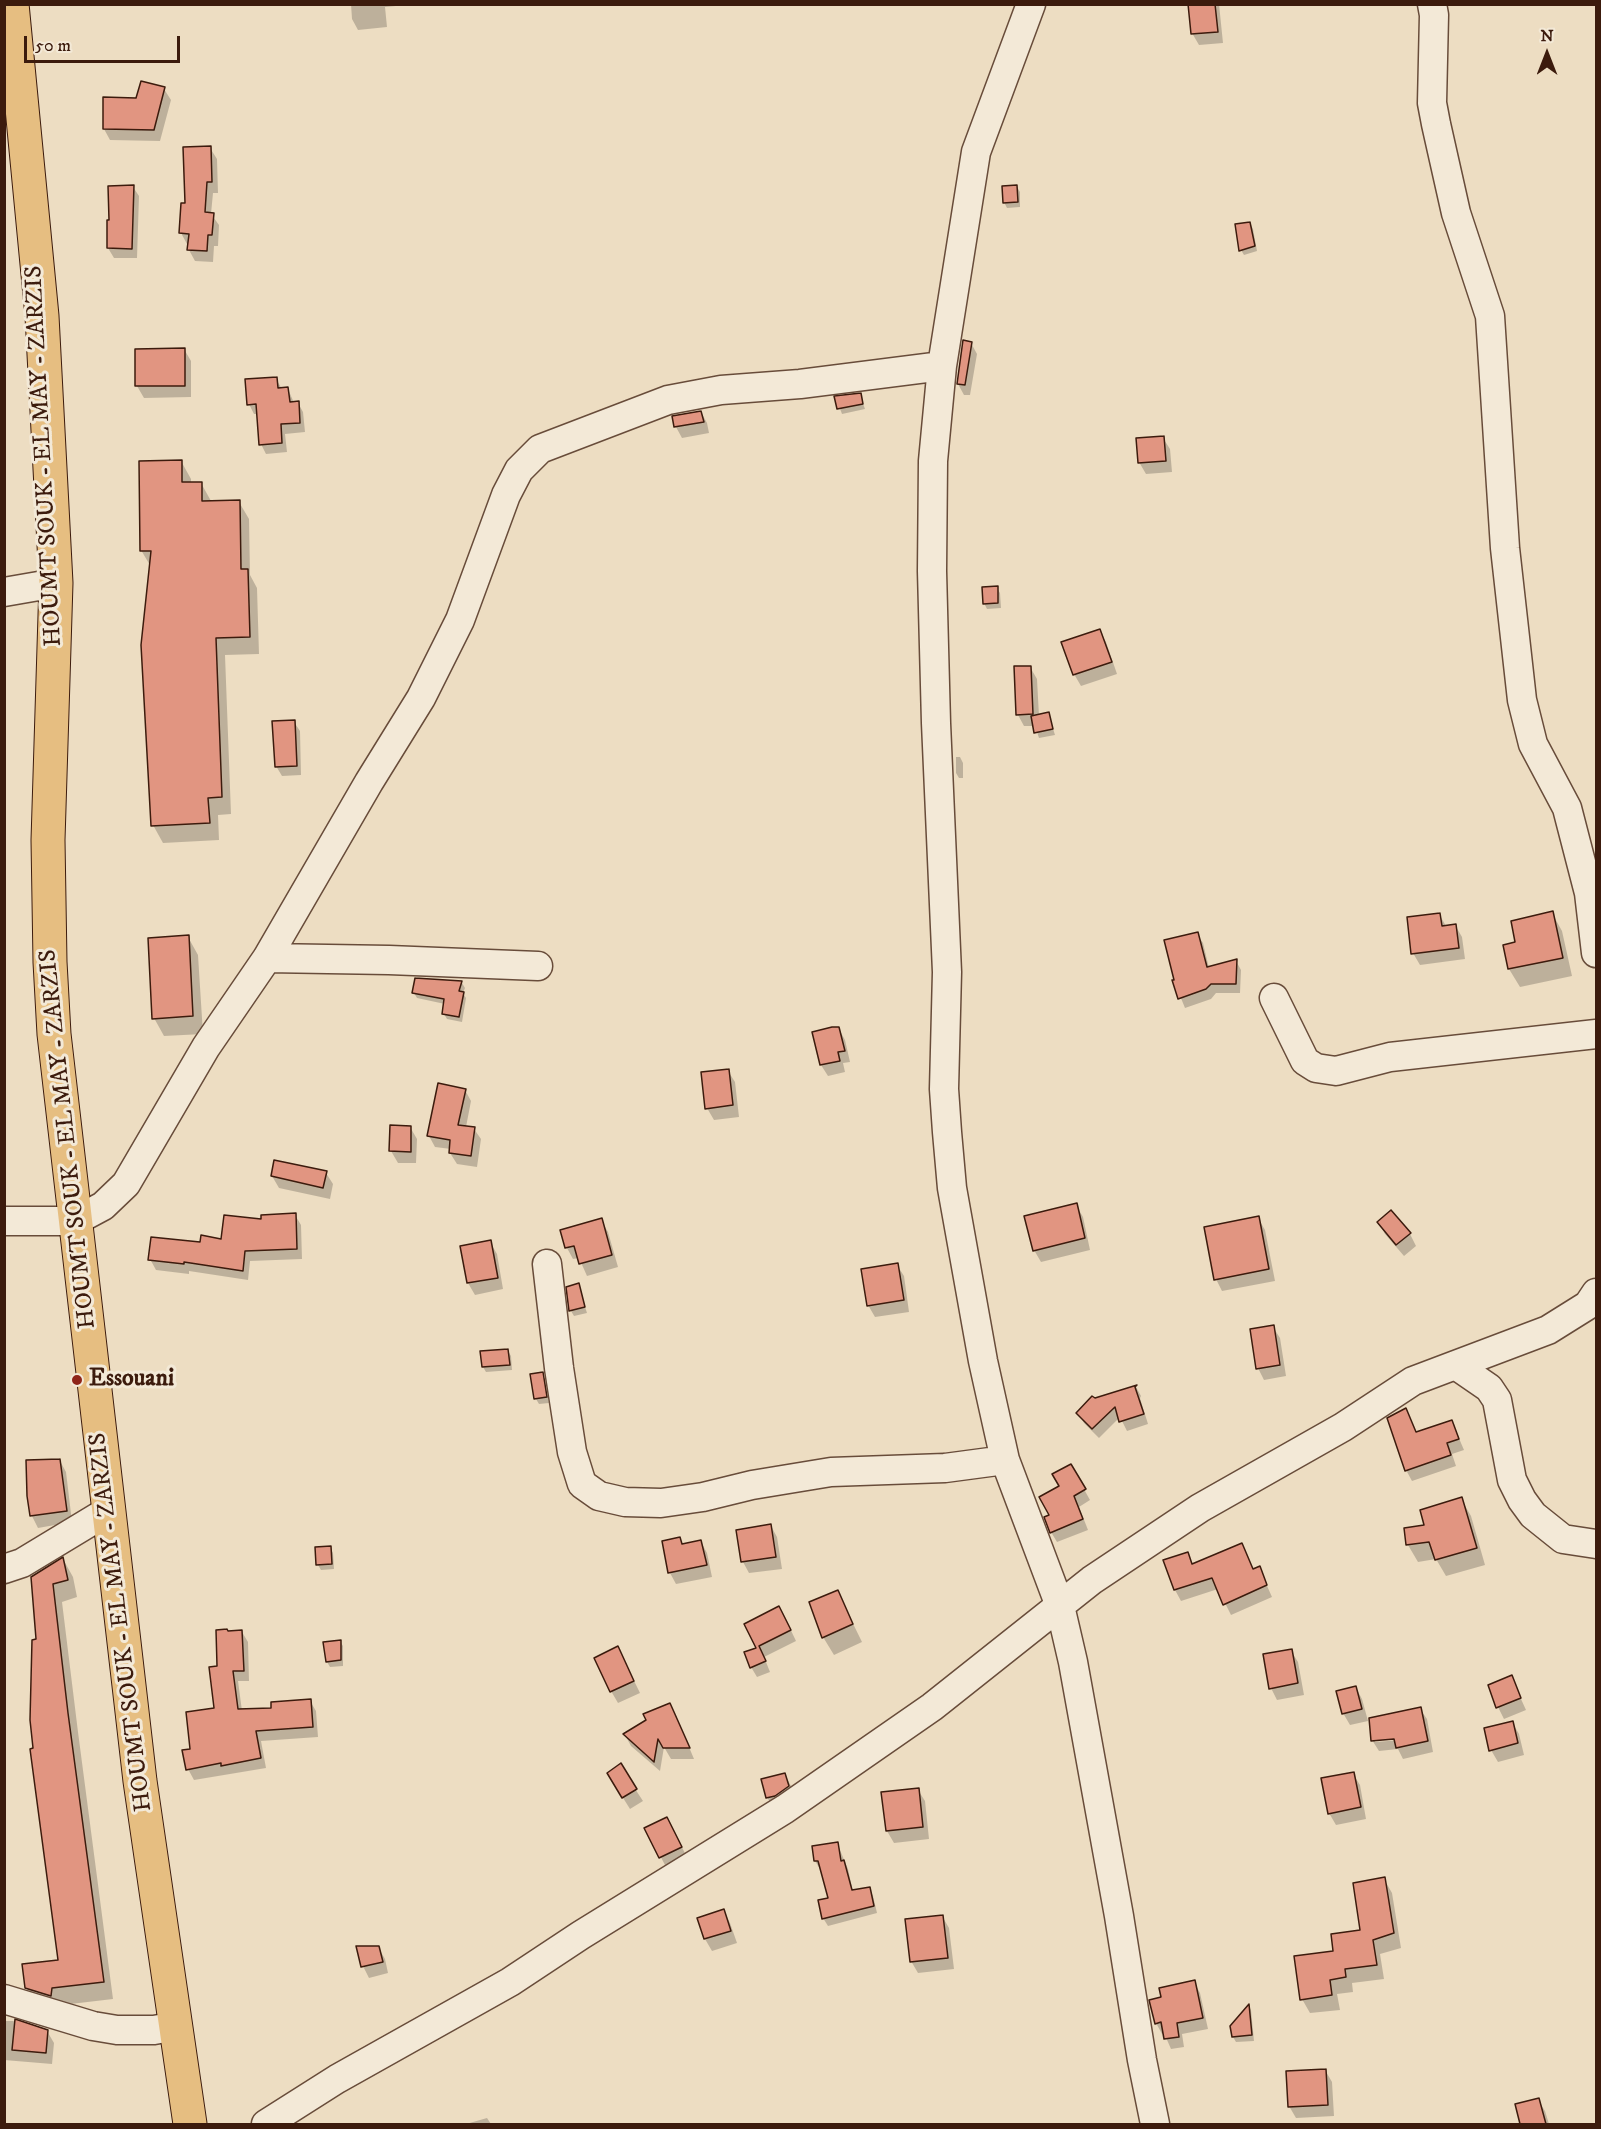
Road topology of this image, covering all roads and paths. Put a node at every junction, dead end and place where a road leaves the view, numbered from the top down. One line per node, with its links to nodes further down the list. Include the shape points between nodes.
1 (12, 4): 5 (main road, HOUMT SOUK - EL MAY - ZARZIS, via 42,316)
2 (1031, 4): 4 (street, via 976,152)
3 (1432, 4): 7 (street, via 1432,103 1456,213 1490,316 1505,548 1522,700 1533,744 1567,808 1589,892)
4 (942, 366): 8 (street, via 721,390 668,400 540,449 519,470 506,495 460,620 421,698); 17 (street, via 933,462 932,571 947,972 944,1089 954,1199)
5 (56, 583): 6 (street); 13 (main road, HOUMT SOUK - EL MAY - ZARZIS, via 48,840 50,962)
6 (4, 592)
7 (1596, 953)
8 (267, 958): 9 (street); 13 (street, via 206,1047 126,1184 102,1206)
9 (538, 966)
10 (1274, 998): 11 (street, via 1305,1061 1316,1068 1336,1071 1390,1058)
11 (1596, 1034)
12 (4, 1221): 13 (street)
13 (75, 1221): 18 (main road, HOUMT SOUK - EL MAY - ZARZIS)
14 (547, 1264): 17 (street, via 572,1452 582,1484 599,1496 625,1502 661,1503 831,1472 945,1468)
15 (1596, 1293): 16 (street, via 1588,1305 1548,1330)
16 (1456, 1366): 19 (street, via 1489,1388 1497,1400 1512,1480 1533,1515 1563,1539); 21 (street, via 1413,1382 1200,1508)
17 (1005, 1460): 21 (street)
18 (108, 1511): 20 (street, via 22,1563); 23 (main road, HOUMT SOUK - EL MAY - ZARZIS, via 140,1781)
19 (1596, 1544)
20 (4, 1569)
21 (1059, 1606): 25 (street, via 932,1707 785,1809 510,1982 337,2079); 26 (street, via 1073,1662)
22 (4, 1999): 23 (street, via 117,2030)
23 (176, 2026): 24 (main road, HOUMT SOUK - EL MAY - ZARZIS)
24 (190, 2124)
25 (266, 2124)
26 (1155, 2124)

